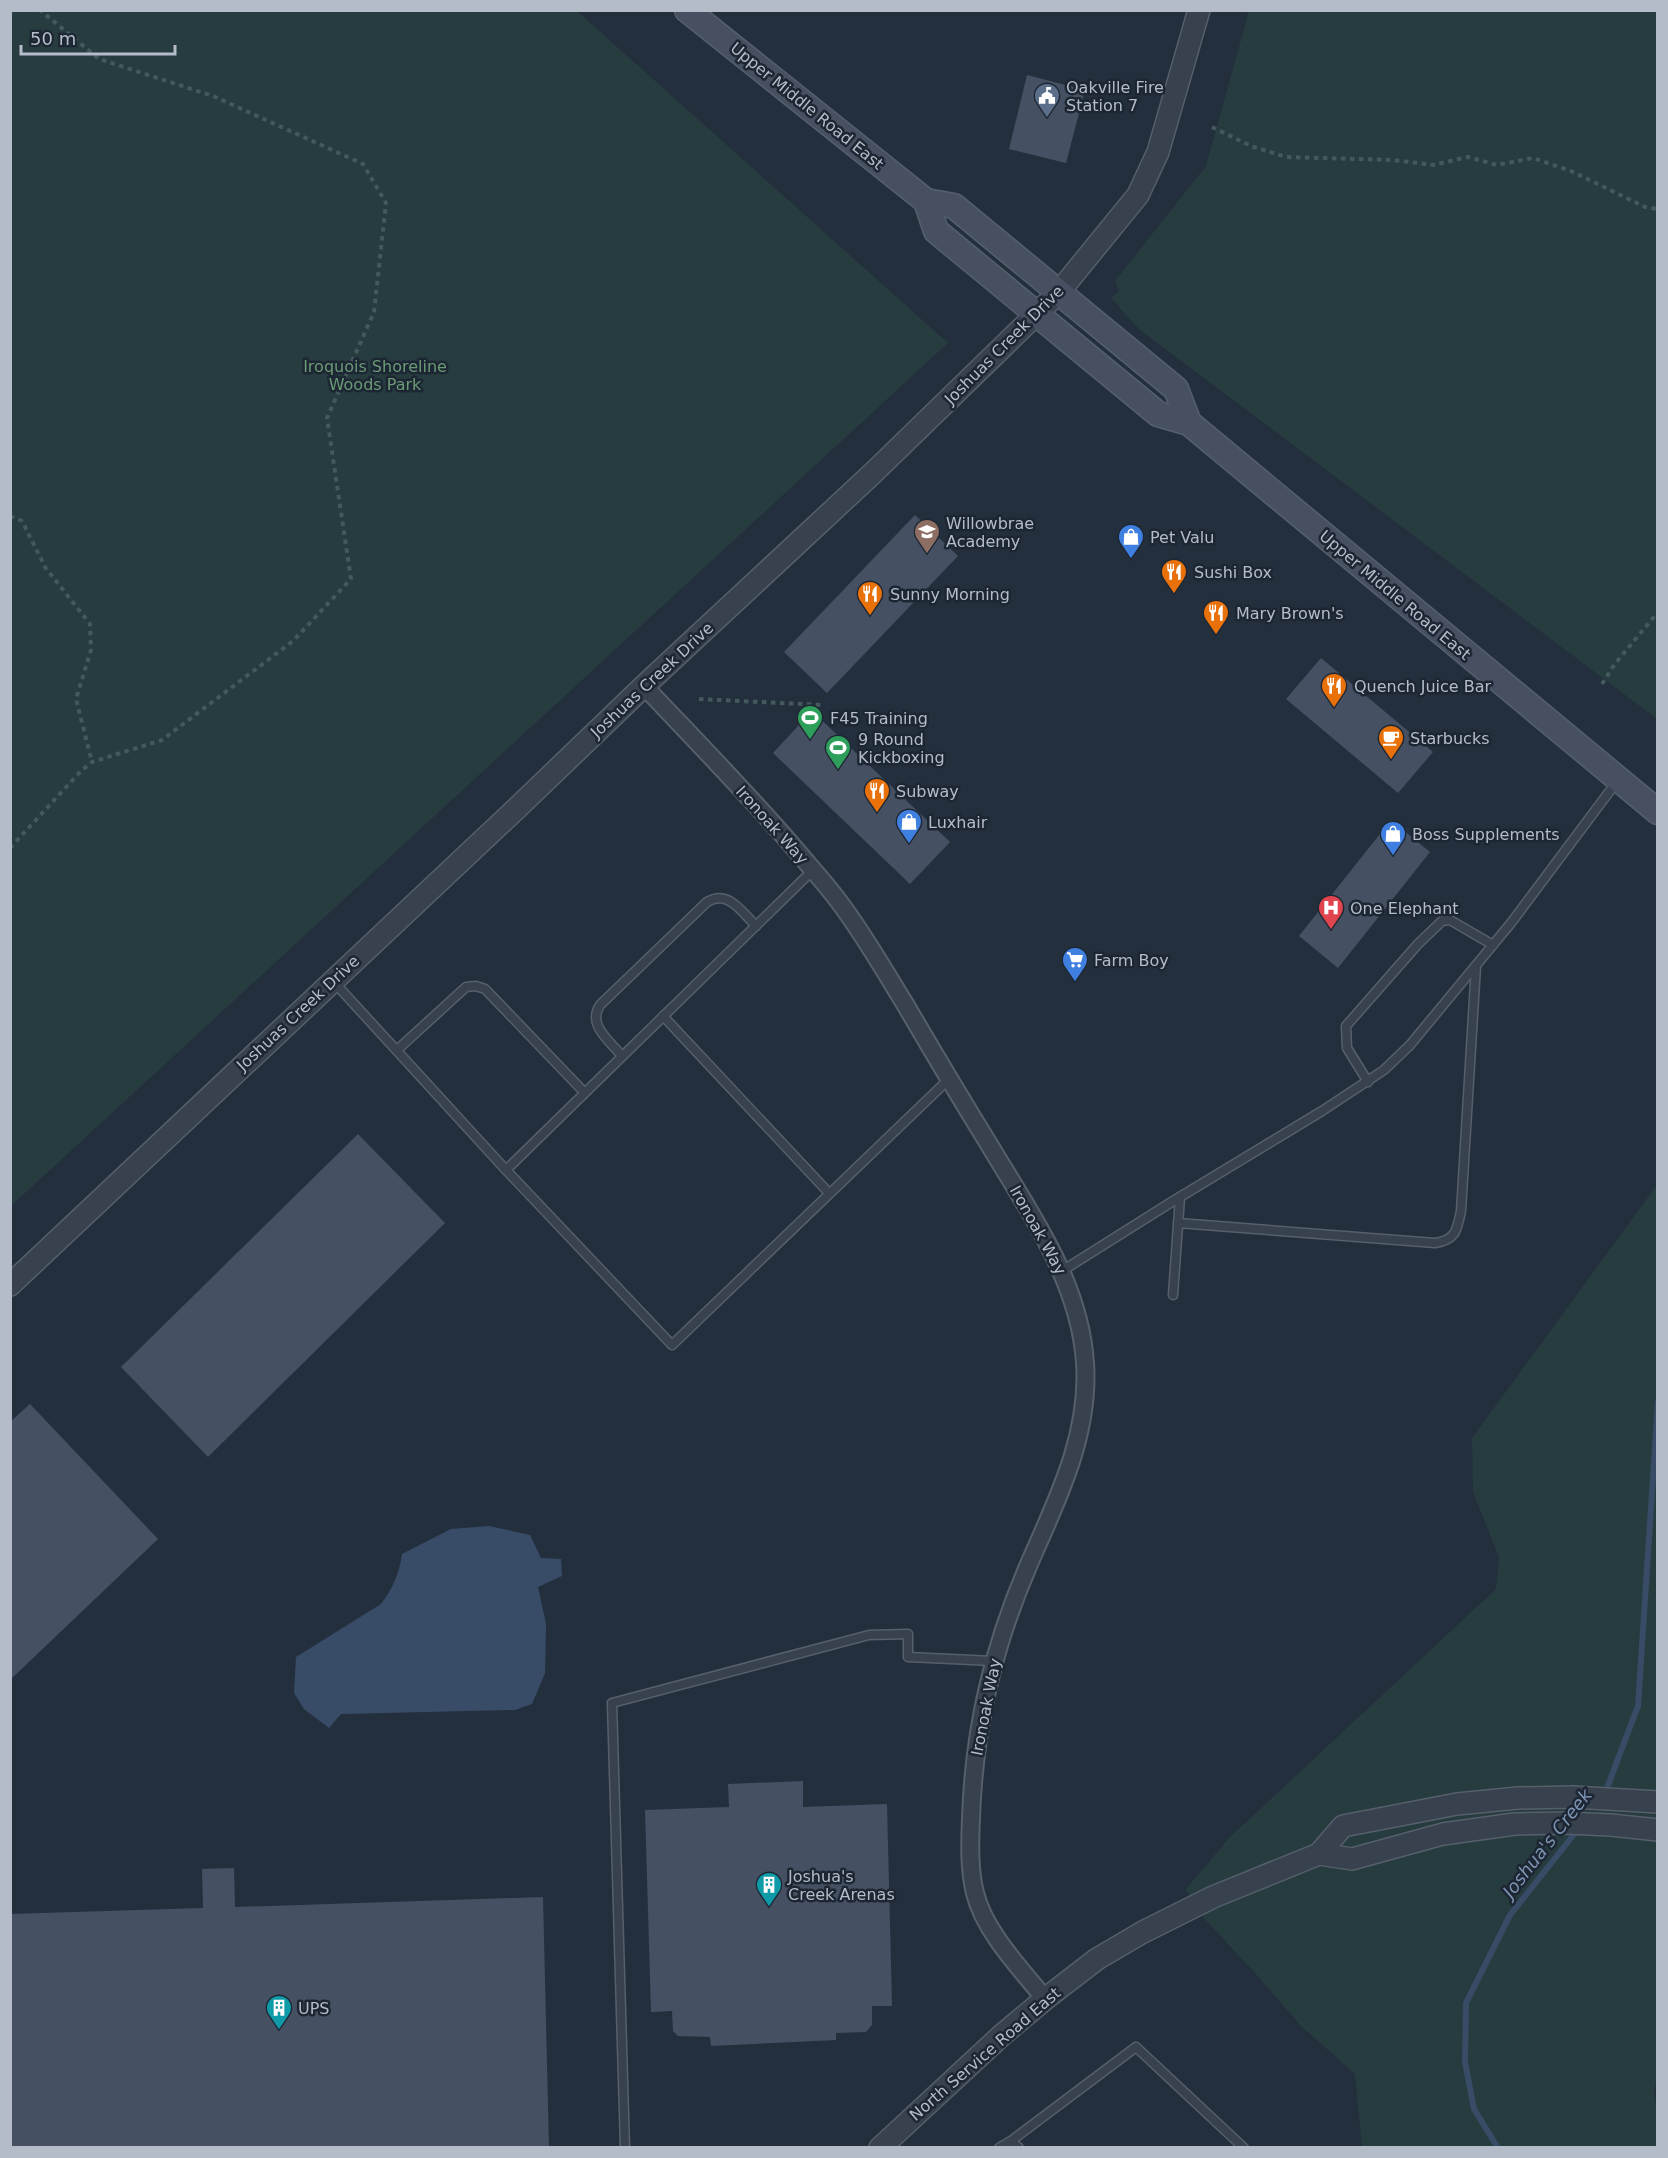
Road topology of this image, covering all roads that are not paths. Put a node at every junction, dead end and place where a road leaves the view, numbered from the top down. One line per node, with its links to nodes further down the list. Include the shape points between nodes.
1 (687, 10): 3 (main road, Upper Middle Road East)
2 (1199, 10): 4 (street, Joshuas Creek Drive, via 1158,152 1138,195)
3 (926, 201): 4 (main road, Upper Middle Road East, via 954,206); 5 (main road, Upper Middle Road East, via 936,231)
4 (1059, 292): 5 (street, Joshuas Creek Drive); 6 (main road, Upper Middle Road East, via 1176,389)
5 (1037, 315): 6 (main road, Upper Middle Road East, via 1158,414); 7 (street, Joshuas Creek Drive)
6 (1189, 423): 8 (main road, Upper Middle Road East)
7 (644, 686): 10 (street, Ironoak Way); 14 (street, Joshuas Creek Drive)
8 (1618, 779): 9 (main road, Upper Middle Road East); 12 (lane)
9 (1658, 812)
10 (813, 870): 11 (lane); 18 (street, Ironoak Way, via 872,951)
11 (756, 926): 15 (lane); 17 (lane, via 732,901 715,897 600,1005 595,1012 596,1024)
12 (1493, 945): 13 (lane); 19 (lane, via 1450,920 1442,921 1418,944 1346,1026 1347,1048)
13 (1476, 965): 19 (lane, via 1410,1045); 24 (lane, via 1461,1211 1454,1234 1446,1241)
14 (333, 981): 16 (lane); 26 (street, Joshuas Creek Drive)
15 (663, 1016): 17 (lane); 22 (lane)
16 (397, 1050): 20 (lane, via 466,987 476,986 485,989); 21 (lane)
17 (622, 1056): 20 (lane)
18 (950, 1079): 22 (lane); 25 (street, Ironoak Way)
19 (1368, 1082): 23 (lane)
20 (584, 1092): 21 (lane)
21 (506, 1170): 22 (lane, via 672,1345)
22 (829, 1193)
23 (1180, 1197): 24 (lane); 25 (lane)
24 (1178, 1223): 27 (lane)
25 (1062, 1271): 28 (street, Ironoak Way, via 1077,1314 1085,1364 1080,1429 1067,1474)
26 (10, 1285)
27 (1173, 1295)
28 (993, 1661): 32 (street, Ironoak Way, via 973,1778 970,1856 975,1895 990,1927); 34 (lane, via 908,1657 908,1634 869,1635 612,1703)
29 (1658, 1802): 31 (street, North Service Road East, via 1573,1797 1457,1804 1343,1827)
30 (1658, 1830): 31 (street, via 1566,1823 1515,1824 1443,1834 1352,1859)
31 (1319, 1854): 32 (street, North Service Road East, via 1213,1897 1143,1932 1097,1959)
32 (1045, 1999): 35 (street, North Service Road East)
33 (1011, 2141): 36 (lane); 37 (lane); 38 (lane, via 1136,2047)
34 (625, 2148)
35 (880, 2148)
36 (999, 2148)
37 (1019, 2148)
38 (1244, 2148)

